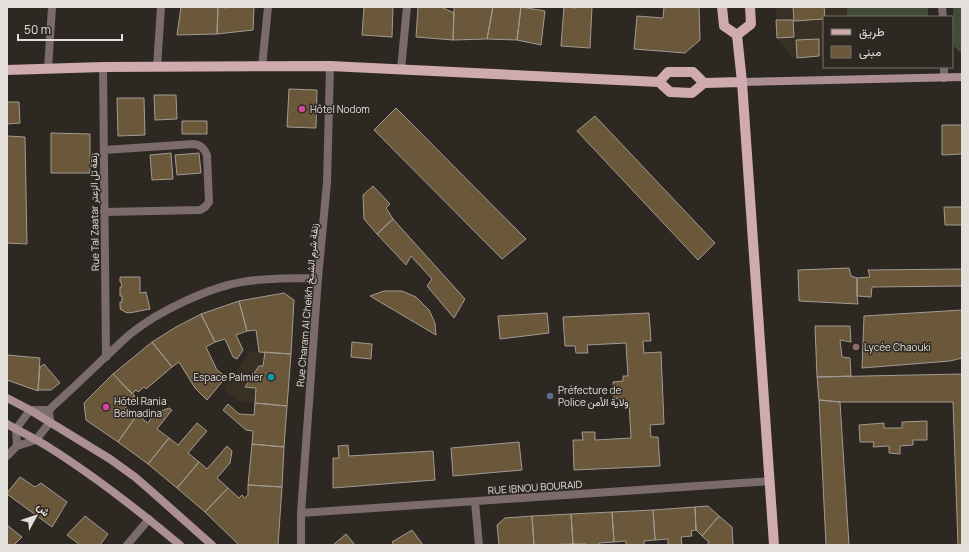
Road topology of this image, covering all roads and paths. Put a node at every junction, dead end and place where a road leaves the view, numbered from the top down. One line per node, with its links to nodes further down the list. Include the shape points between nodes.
1 (52, 7): 13 (street)
2 (161, 7): 11 (street)
3 (268, 7): 8 (street)
4 (407, 7): 14 (street)
5 (722, 7): 7 (main road, via 724,26)
6 (750, 7): 7 (main road, via 751,24)
7 (737, 35): 19 (main road)
8 (262, 66): 9 (main road); 11 (main road)
9 (330, 66): 14 (main road); 23 (street, Rue Charam Al Cheikh زنقة شرم الشيخ, via 327,183)
10 (103, 67): 11 (main road); 13 (main road); 21 (street, Rue Tal Zaatar زنقة تل الزعتر)
11 (157, 67)
12 (944, 68): 17 (street)
13 (48, 69): 15 (main road)
14 (401, 69): 18 (main road)
15 (7, 70)
16 (962, 77): 17 (street)
17 (944, 78): 19 (street)
18 (659, 82): 20 (main road, via 670,92 692,93); 20 (main road, via 668,72 693,72)
19 (742, 82): 20 (main road); 34 (main road)
20 (704, 83)
21 (104, 150): 22 (street, Rue Tal Zaatar زنقة تل الزعتر); 22 (street, via 200,145 207,155 209,202 200,210)
22 (104, 212): 24 (street, Rue Tal Zaatar زنقة تل الزعتر)
23 (318, 278): 24 (street, via 247,281 193,298 145,324); 36 (street, Rue Charam Al Cheikh زنقة شرم الشيخ)
24 (106, 357): 27 (street)
25 (7, 398): 26 (street)
26 (30, 410): 27 (street); 28 (street); 30 (street)
27 (49, 410): 28 (street)
28 (50, 422): 31 (street); 40 (street, via 135,477)
29 (7, 424): 30 (street)
30 (16, 429): 31 (street); 32 (street)
31 (36, 440): 32 (street); 37 (street, via 95,478)
32 (17, 446): 33 (street)
33 (7, 456)
34 (770, 481): 35 (street, RUE IBNOU BOURAID); 43 (main road)
35 (475, 502): 36 (street, RUE IBNOU BOURAID); 42 (street)
36 (301, 514): 41 (street, Rue Charam Al Cheikh زنقة شرم الشيخ)
37 (149, 519): 38 (street); 39 (street)
38 (127, 545)
39 (180, 545)
40 (212, 545)
41 (301, 545)
42 (479, 545)
43 (774, 545)

